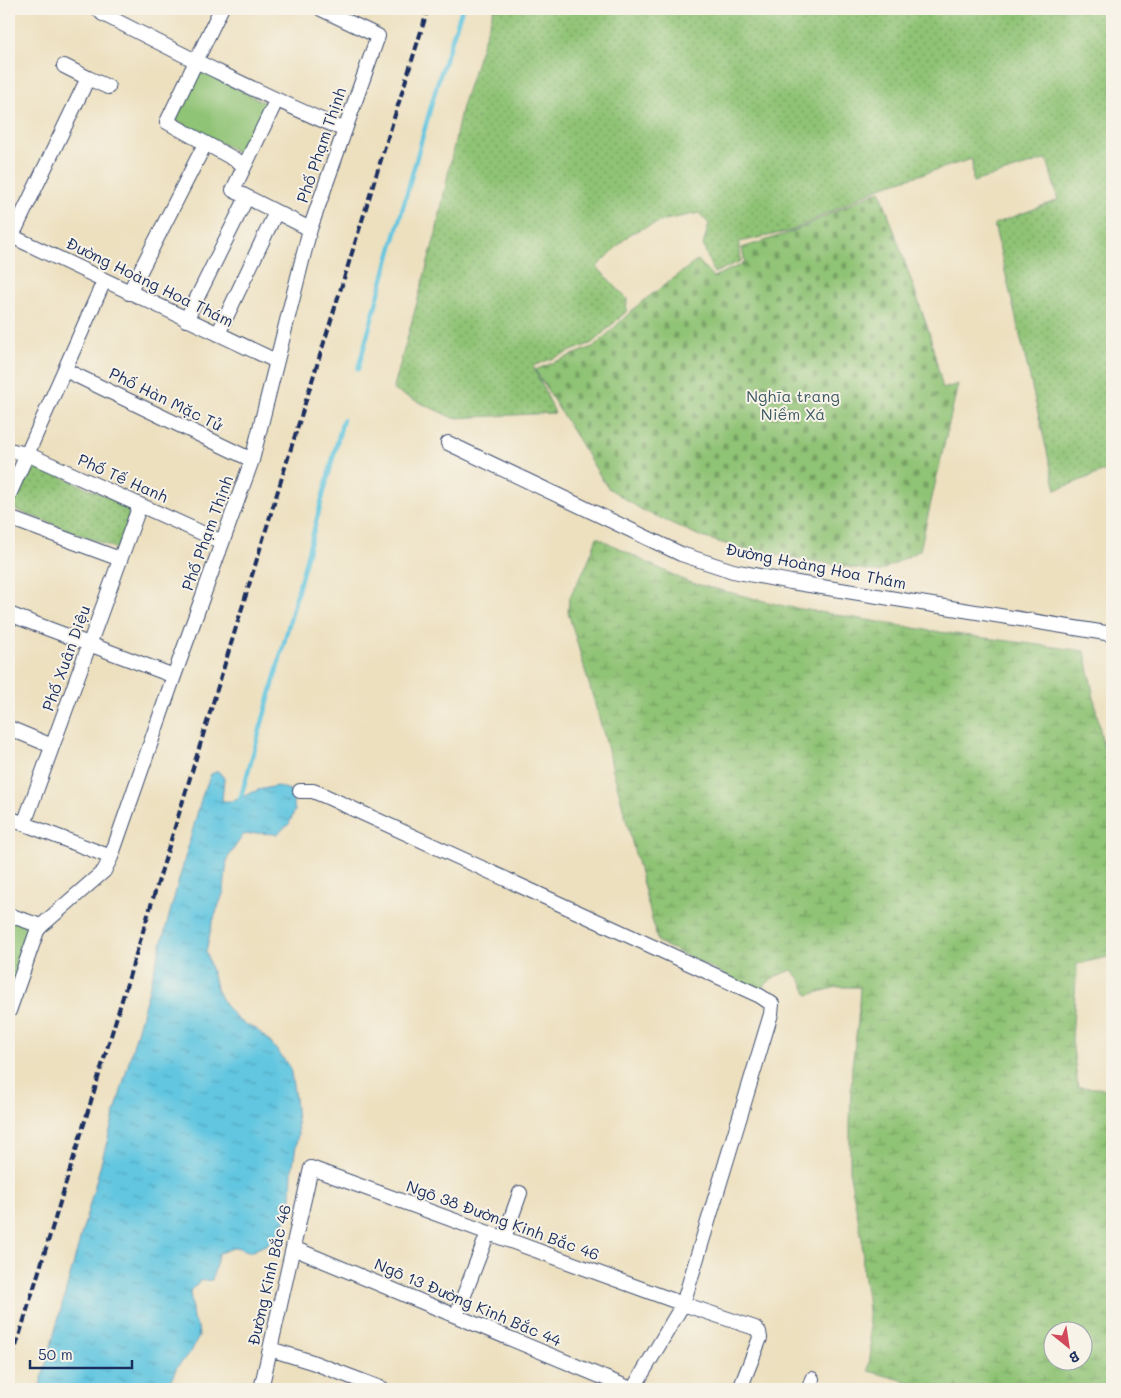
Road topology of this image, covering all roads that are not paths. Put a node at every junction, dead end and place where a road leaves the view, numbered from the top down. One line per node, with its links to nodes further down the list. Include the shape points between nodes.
1 (98, 9): 4 (street)
2 (220, 9): 4 (street)
3 (321, 9): 9 (street, Phố Phạm Thịnh, via 378,36)
4 (195, 61): 8 (street); 10 (street, via 167,122)
5 (64, 66): 6 (street)
6 (88, 78): 7 (street); 15 (street)
7 (108, 87)
8 (276, 101): 9 (street); 11 (street)
9 (344, 130): 14 (street, Phố Phạm Thịnh)
10 (206, 144): 11 (street); 17 (street)
11 (245, 165): 12 (street, via 233,190)
12 (247, 197): 13 (street); 18 (street)
13 (276, 212): 14 (street); 19 (street)
14 (310, 229): 20 (street, Phố Phạm Thịnh)
15 (11, 235): 16 (street, Đường Hoàng Hoa Thám)
16 (104, 281): 17 (street, Đường Hoàng Hoa Thám); 21 (street)
17 (130, 293): 18 (street, Đường Hoàng Hoa Thám)
18 (186, 320): 19 (street, Đường Hoàng Hoa Thám)
19 (218, 334): 20 (street, Đường Hoàng Hoa Thám)
20 (276, 361): 25 (street, Phố Phạm Thịnh)
21 (65, 370): 24 (street); 25 (street, Phố Hàn Mặc Tử)
22 (448, 443): 32 (street, Đường Hoàng Hoa Thám, via 681,554 733,571)
23 (9, 450): 24 (street, Phố Tế Hanh)
24 (27, 454): 26 (street); 27 (street, Phố Tế Hanh)
25 (252, 460): 29 (street, Phố Phạm Thịnh)
26 (9, 495)
27 (140, 505): 29 (street, Phố Tế Hanh); 30 (street, Phố Xuân Diệu)
28 (9, 518): 30 (street)
29 (222, 542): 34 (street, Phố Phạm Thịnh)
30 (120, 559): 33 (street, Phố Xuân Diệu)
31 (9, 614): 33 (street)
32 (1112, 634)
33 (90, 644): 34 (street); 36 (street, Phố Xuân Diệu)
34 (174, 676): 40 (street, Phố Phạm Thịnh)
35 (9, 728): 36 (street)
36 (52, 746): 39 (street, Phố Xuân Diệu)
37 (300, 790): 49 (street, via 325,796 772,1004)
38 (9, 818): 39 (street)
39 (24, 824): 40 (street)
40 (111, 857): 42 (street, Phố Phạm Thịnh, via 104,870)
41 (9, 915): 42 (street)
42 (41, 926): 43 (street, Phố Phạm Thịnh)
43 (9, 1011)
44 (311, 1168): 46 (street, Ngõ 38 Đường Kinh Bắc 46); 48 (street, Đường Kinh Bắc 46)
45 (520, 1193): 47 (street)
46 (488, 1233): 47 (street, Ngõ 38 Đường Kinh Bắc 46); 50 (street)
47 (504, 1238): 49 (street, Ngõ 38 Đường Kinh Bắc 46)
48 (293, 1248): 50 (street, Ngõ 13 Đường Kinh Bắc 44); 51 (street, Đường Kinh Bắc 46)
49 (682, 1304): 54 (street); 55 (street, Ngõ 38 Đường Kinh Bắc 46, via 759,1332 760,1338)
50 (456, 1316): 54 (street, Ngõ 13 Đường Kinh Bắc 44)
51 (270, 1349): 52 (street, Đường Kinh Bắc 46); 53 (street)
52 (261, 1389)
53 (383, 1389)
54 (632, 1389)
55 (740, 1389)

